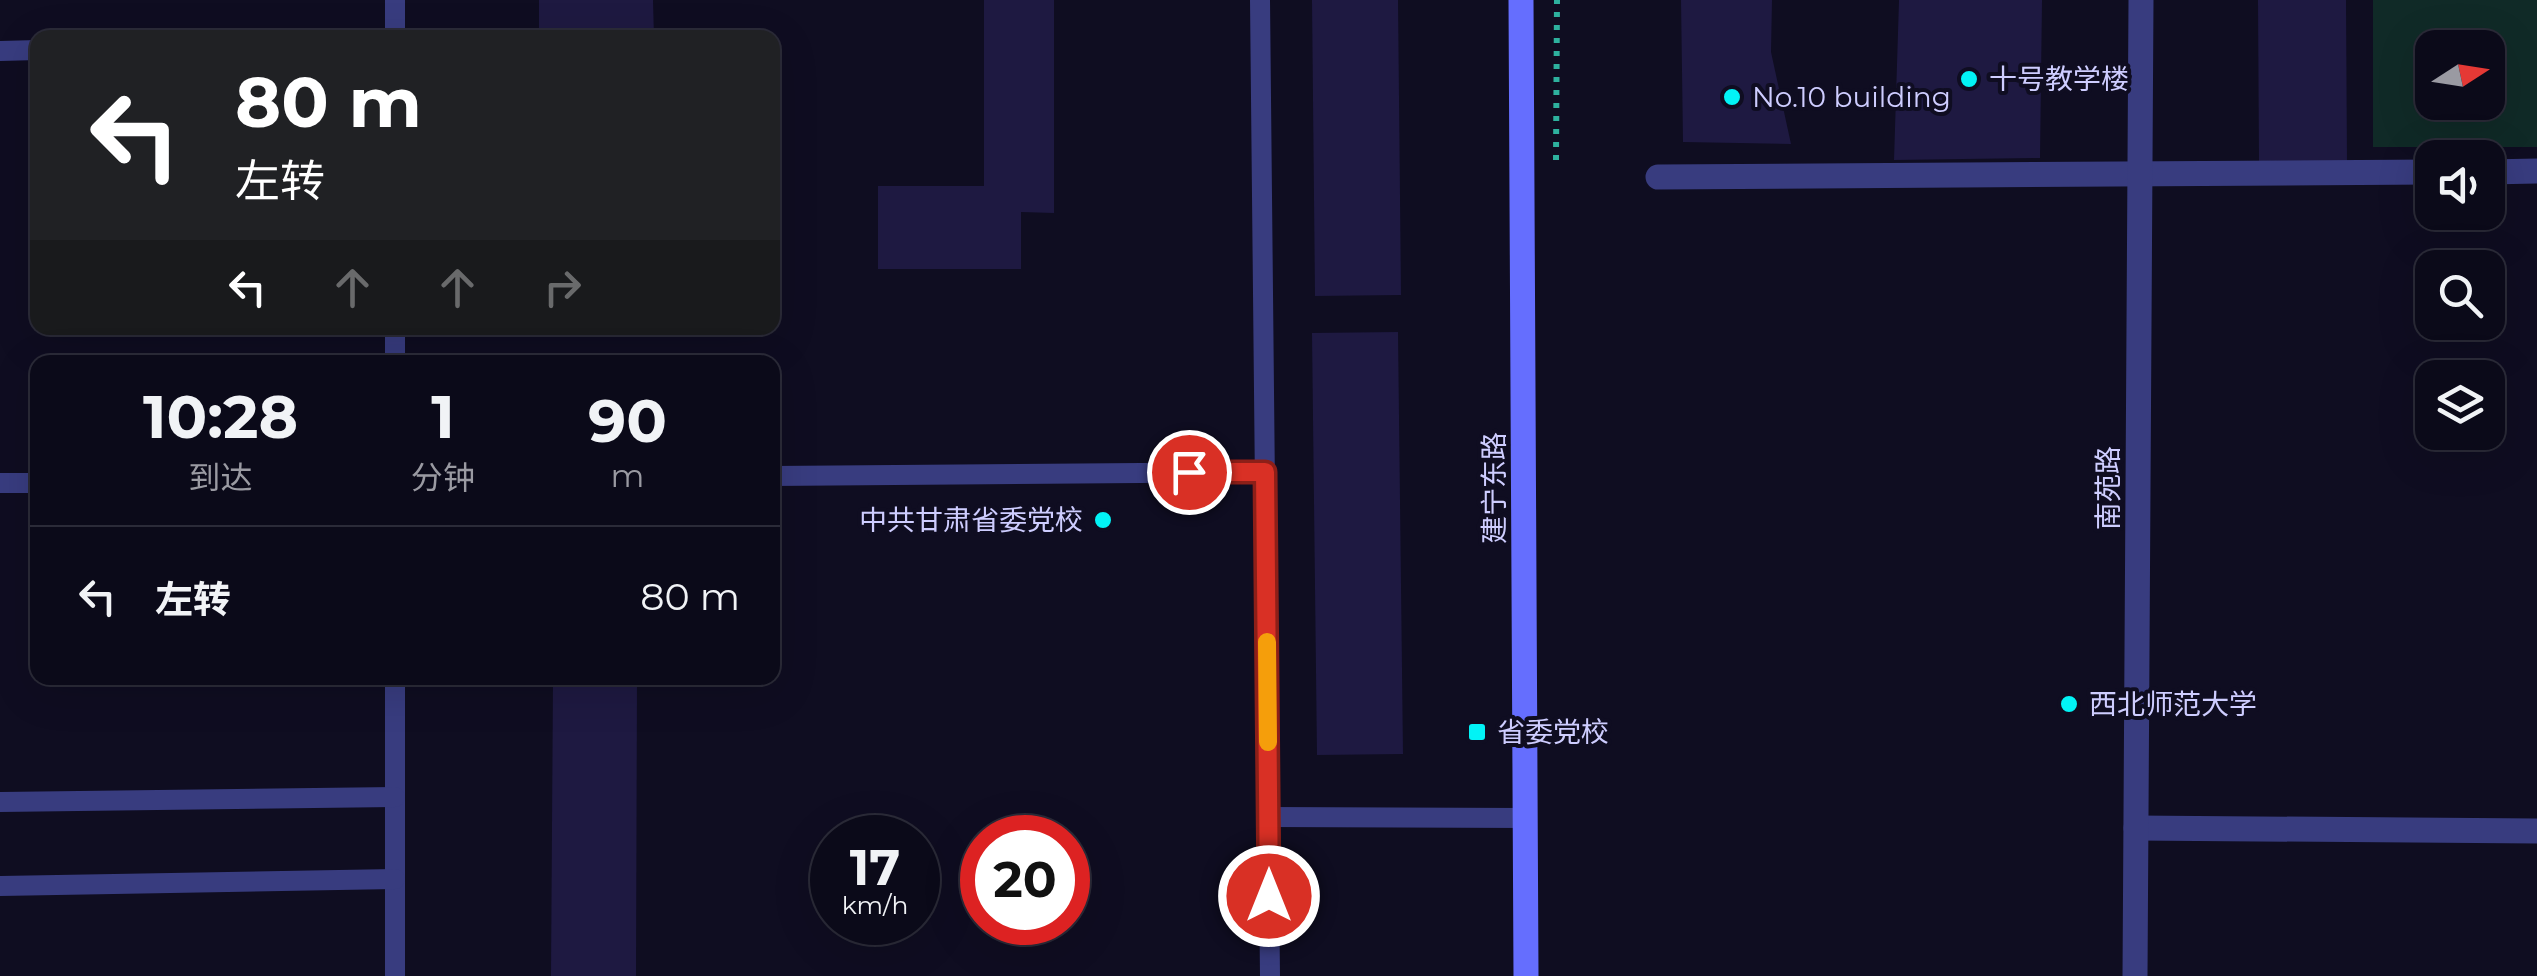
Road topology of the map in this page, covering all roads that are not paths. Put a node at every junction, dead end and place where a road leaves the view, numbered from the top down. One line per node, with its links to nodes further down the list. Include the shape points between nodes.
1 (396, 0): 5 (lane)
2 (1260, 0): 13 (lane)
3 (1521, 0): 21 (main road, 建宁东路)
4 (2141, 0): 11 (street, 南苑路)
5 (395, 30)
6 (30, 50): 7 (lane)
7 (0, 51)
8 (2537, 171): 10 (street)
9 (2415, 172): 11 (street)
10 (2505, 172)
11 (2140, 176): 12 (street); 22 (street, 南苑路)
12 (1658, 177)
13 (1265, 472): 14 (lane); 20 (lane)
14 (780, 476)
15 (0, 483): 16 (lane)
16 (30, 483)
17 (395, 685): 18 (lane)
18 (395, 798): 19 (lane); 24 (lane)
19 (0, 802)
20 (1268, 816): 21 (lane); 27 (lane)
21 (1526, 818): 28 (main road, 建宁东路)
22 (2136, 828): 23 (street); 29 (street, 南苑路)
23 (2537, 831)
24 (395, 879): 25 (lane); 26 (lane)
25 (0, 886)
26 (395, 976)
27 (1270, 976)
28 (1526, 976)
29 (2135, 976)

